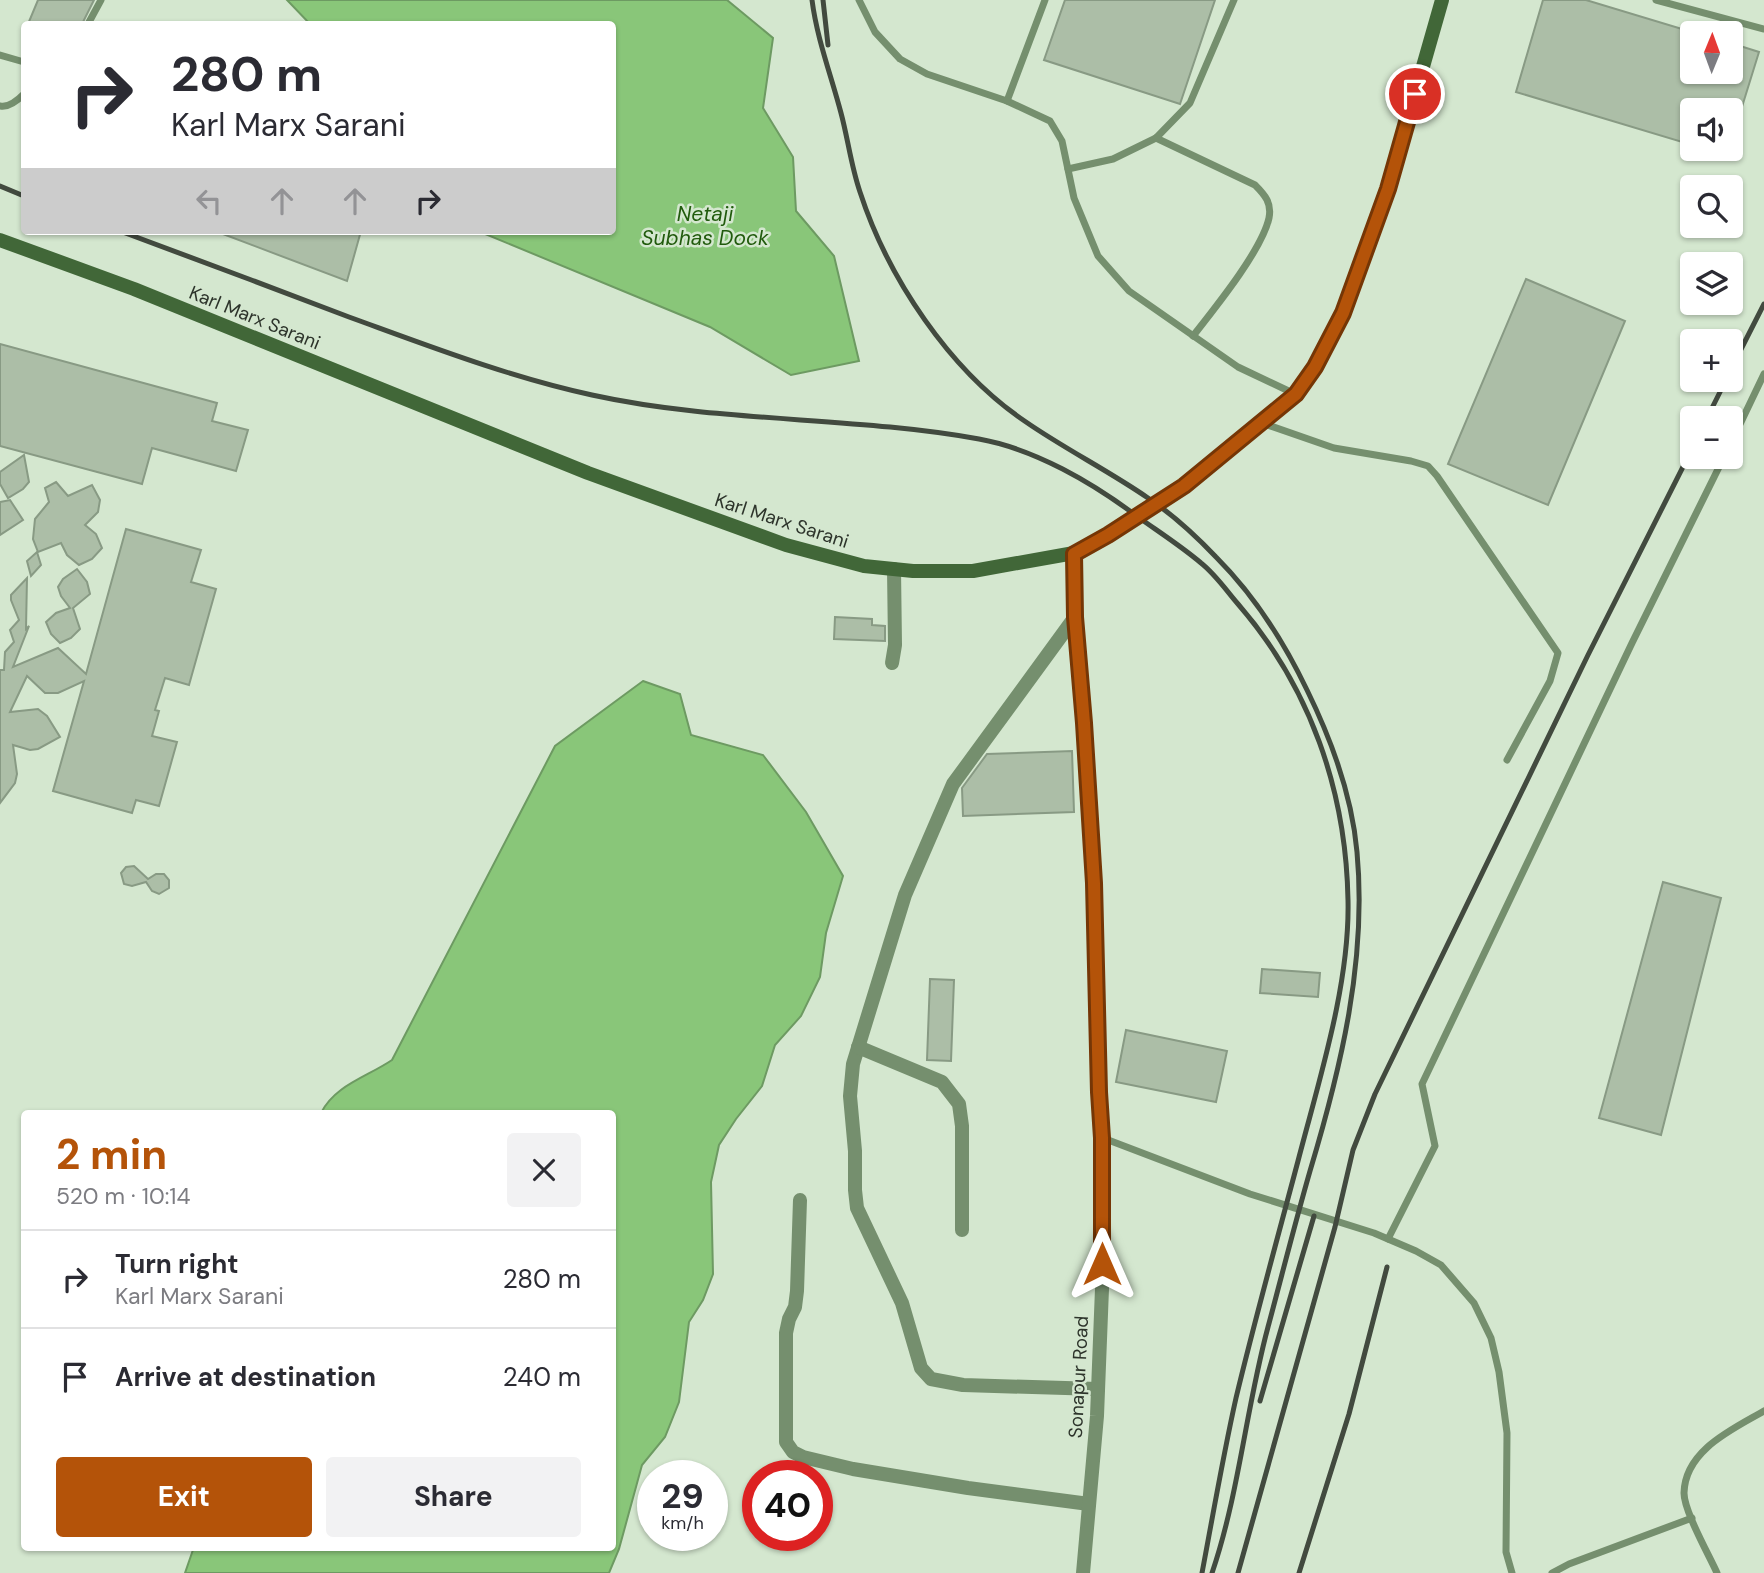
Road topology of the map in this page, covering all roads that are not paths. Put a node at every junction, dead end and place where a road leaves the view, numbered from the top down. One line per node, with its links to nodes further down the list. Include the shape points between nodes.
1 (100, 0): 7 (lane)
2 (859, 0): 12 (lane, via 875,32 900,60)
3 (1045, 0): 12 (lane)
4 (1234, 0): 14 (lane, via 1190,103)
5 (1442, 0): 19 (main road, Karl Marx Sarani, via 1388,189 1343,313)
6 (1656, 0): 8 (lane)
7 (90, 21)
8 (1764, 29)
9 (0, 55): 10 (lane)
10 (21, 61)
11 (21, 97): 13 (lane)
12 (1007, 101): 15 (lane, via 1050,121 1062,141)
13 (0, 106)
14 (1156, 138): 15 (lane, via 1113,159); 17 (lane, via 1255,185 1268,198 1270,216 1259,242)
15 (1068, 169): 17 (lane, via 1074,198 1098,256 1129,291)
16 (0, 240): 24 (main road, Karl Marx Sarani, via 134,289 589,473 786,545 863,566)
17 (1194, 336): 19 (lane, via 1238,367)
18 (1764, 374): 20 (lane)
19 (1296, 394): 21 (main road, Karl Marx Sarani)
20 (1743, 418)
21 (1261, 423): 23 (main road, Karl Marx Sarani, via 1184,486); 27 (lane, via 1334,448 1428,466 1437,476 1558,653 1550,681)
22 (1718, 469): 32 (lane, via 1422,1084 1436,1146)
23 (1074, 554): 24 (main road, Karl Marx Sarani, via 973,571); 25 (street, Sonapur Road)
24 (894, 569): 26 (street)
25 (1075, 617): 28 (street, via 953,784 905,895); 29 (street, Sonapur Road, via 1094,883)
26 (892, 663)
27 (1507, 760)
28 (858, 1047): 31 (street, via 942,1082 959,1104); 33 (street, via 850,1096 855,1200 902,1303 921,1368 931,1379 963,1385)
29 (1102, 1138): 32 (lane, via 1250,1194); 33 (street, Sonapur Road)
30 (800, 1200): 35 (street, via 797,1291 786,1333 786,1442 793,1452 866,1471)
31 (962, 1230)
32 (1388, 1239): 38 (lane, via 1441,1265 1474,1303 1491,1338 1507,1433 1506,1552)
33 (1098, 1389): 35 (street, Sonapur Road)
34 (1764, 1411): 36 (lane, via 1713,1441 1692,1466 1684,1493)
35 (1089, 1504): 37 (street, Sonapur Road)
36 (1692, 1518): 39 (lane); 40 (lane)
37 (1083, 1573)
38 (1512, 1573)
39 (1552, 1573)
40 (1717, 1573)

